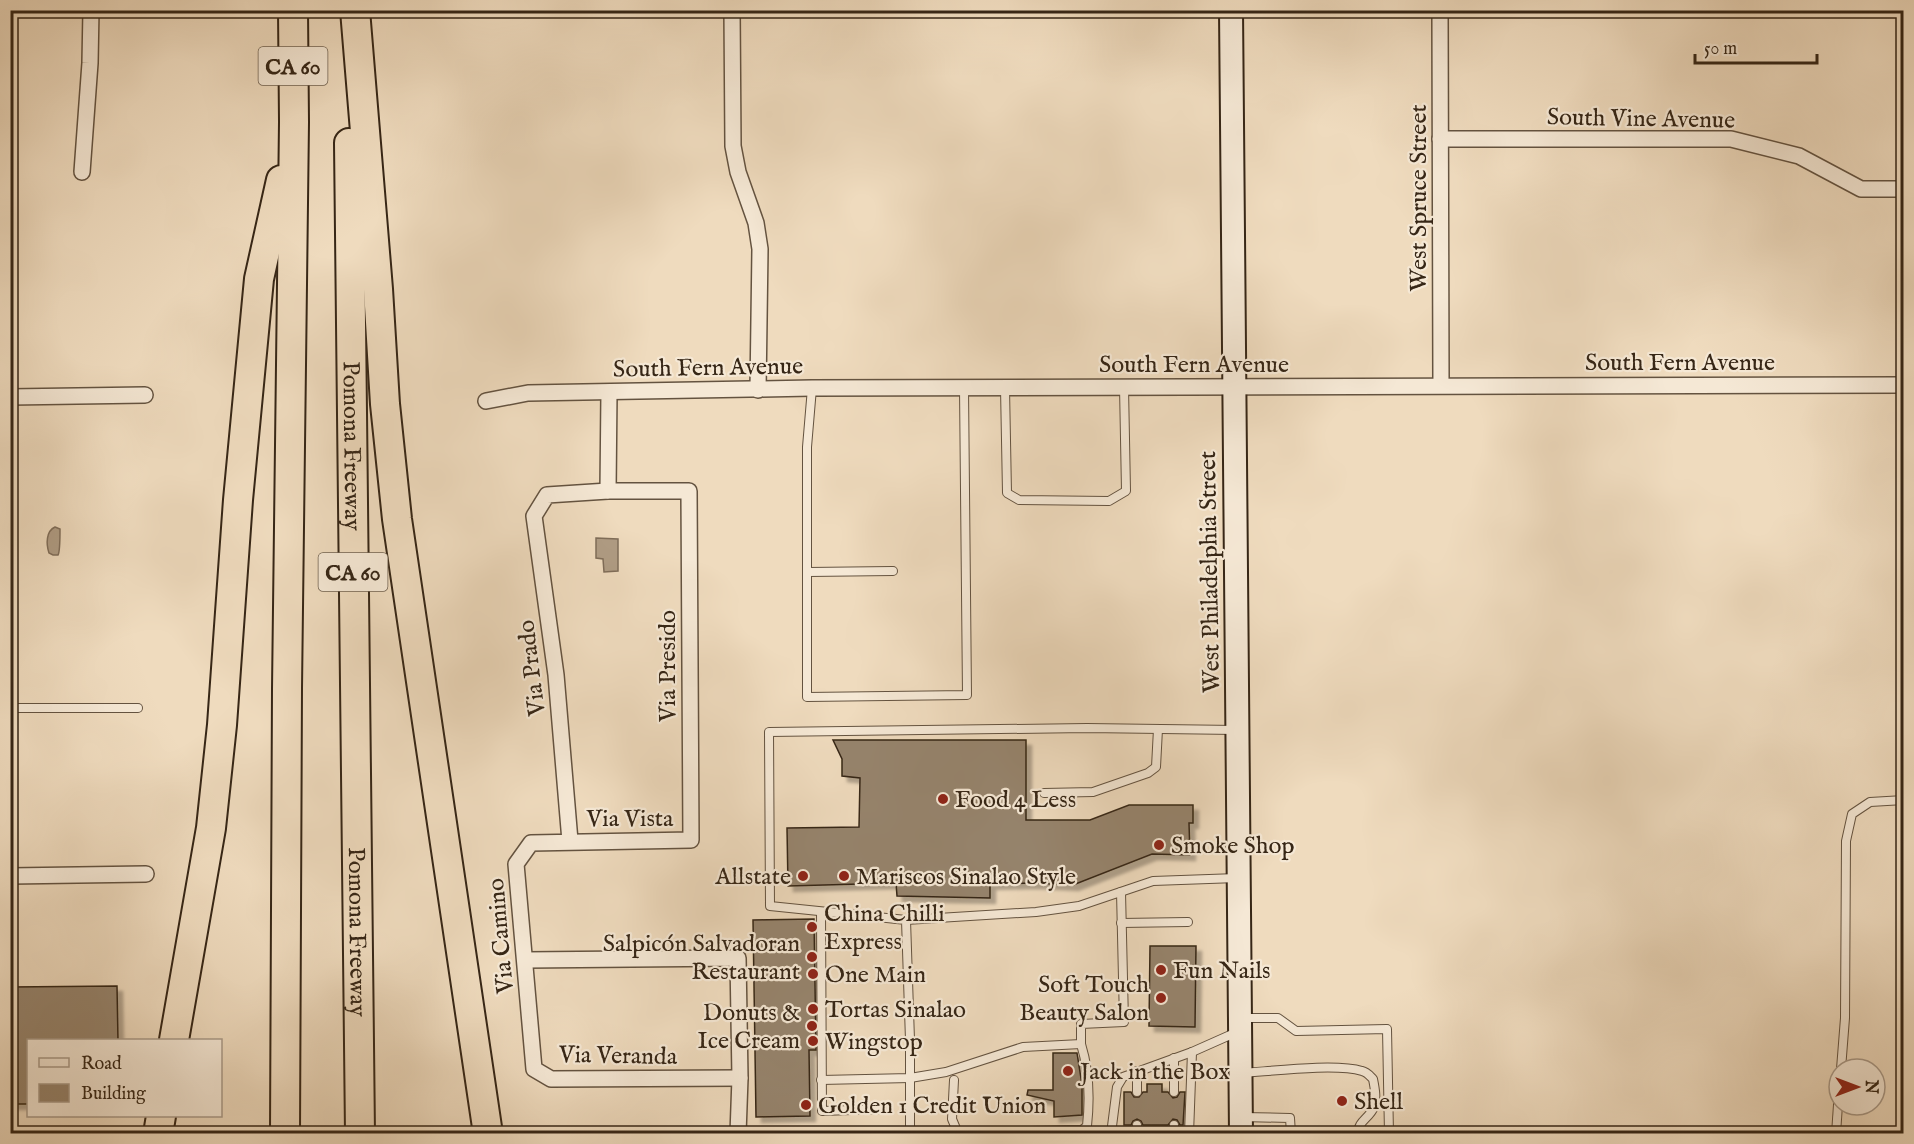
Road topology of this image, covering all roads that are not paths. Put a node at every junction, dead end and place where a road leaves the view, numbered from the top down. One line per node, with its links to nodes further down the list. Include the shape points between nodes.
1 (91, 10): 10 (street)
2 (293, 10): 8 (highway, CA 60)
3 (347, 10): 67 (highway, Pomona Freeway / CA 60)
4 (355, 10): 68 (highway, via 397,519)
5 (732, 10): 19 (street, via 733,146 760,249)
6 (1231, 10): 14 (main road, West Philadelphia Street)
7 (1440, 10): 9 (street, West Spruce Street)
8 (294, 122): 45 (highway, via 259,279 214,805); 66 (highway, CA 60)
9 (1440, 139): 11 (street, South Vine Avenue, via 1731,139 1799,156 1861,189); 12 (street, West Spruce Street)
10 (82, 172)
11 (1904, 189)
12 (1441, 385): 13 (street, South Fern Avenue); 14 (street, South Fern Avenue)
13 (1904, 385)
14 (1234, 386): 16 (street, South Fern Avenue); 30 (main road, West Philadelphia Street)
15 (812, 387): 17 (street, South Fern Avenue); 19 (street, South Fern Avenue); 26 (lane, via 807,447)
16 (1124, 387): 18 (street, South Fern Avenue); 18 (lane, via 1126,491 1109,501 1019,500 1007,493)
17 (964, 388): 18 (street, South Fern Avenue); 26 (lane, via 967,695 807,697)
18 (1005, 388)
19 (758, 390): 20 (street, South Fern Avenue)
20 (609, 392): 23 (street, South Fern Avenue, via 528,393); 24 (street)
21 (145, 395): 22 (street)
22 (10, 397)
23 (486, 401)
24 (608, 491): 33 (street, Via Presido, via 689,491); 34 (street, Via Prado, via 547,495 534,516 556,675)
25 (893, 571): 26 (lane)
26 (808, 572)
27 (10, 708): 28 (lane)
28 (138, 708)
29 (1158, 729): 30 (lane); 31 (lane, via 1156,767 1148,773 1093,792); 39 (lane, via 769,732 770,906)
30 (1237, 730): 37 (main road, West Philadelphia Street)
31 (1044, 793)
32 (1904, 800): 48 (lane, via 1870,802 1852,814 1846,840)
33 (691, 840): 34 (street, Via Vista)
34 (570, 841): 43 (street, Via Camino, via 531,843 516,864)
35 (146, 874): 36 (street)
36 (10, 876)
37 (1239, 878): 38 (lane, via 1153,881); 44 (main road, West Philadelphia Street)
38 (1121, 892): 40 (lane, via 1079,906 1036,912); 42 (lane)
39 (821, 912): 40 (lane); 55 (lane)
40 (906, 920): 54 (lane)
41 (1188, 922): 42 (lane)
42 (1121, 923): 46 (lane, via 1124,1022 1081,1024)
43 (526, 960): 50 (street, Via Camino); 53 (street, via 738,958)
44 (1240, 1024): 47 (lane); 52 (main road, West Philadelphia Street); 75 (lane, via 1278,1018 1296,1031 1387,1029)
45 (174, 1039)
46 (1081, 1044): 54 (lane, via 1023,1047 946,1072); 56 (lane, via 1087,1062 1088,1115 1087,1126 1082,1130 957,1131 952,1119)
47 (1192, 1052): 49 (lane); 72 (lane)
48 (1842, 1057)
49 (1174, 1058): 51 (lane); 58 (lane)
50 (534, 1069): 53 (street, Via Veranda, via 550,1079)
51 (1137, 1071): 57 (lane); 71 (lane, via 1123,1077 1117,1086)
52 (1240, 1073): 62 (main road, West Philadelphia Street); 74 (lane, via 1364,1071 1373,1079 1376,1093 1373,1108 1363,1119)
53 (740, 1078): 69 (street)
54 (910, 1078): 55 (lane); 70 (lane)
55 (822, 1080): 59 (lane, via 822,1111)
56 (954, 1080)
57 (1137, 1092)
58 (1174, 1092)
59 (882, 1109)
60 (161, 1117): 65 (highway)
61 (1837, 1117): 76 (lane)
62 (1241, 1125): 73 (lane, via 1290,1118)
63 (21, 1134): 64 (lane)
64 (66, 1134)
65 (158, 1134)
66 (285, 1134)
67 (360, 1134)
68 (488, 1134)
69 (738, 1134)
70 (910, 1134)
71 (1111, 1134)
72 (1189, 1134)
73 (1291, 1134)
74 (1358, 1134)
75 (1389, 1134)
76 (1836, 1134)

